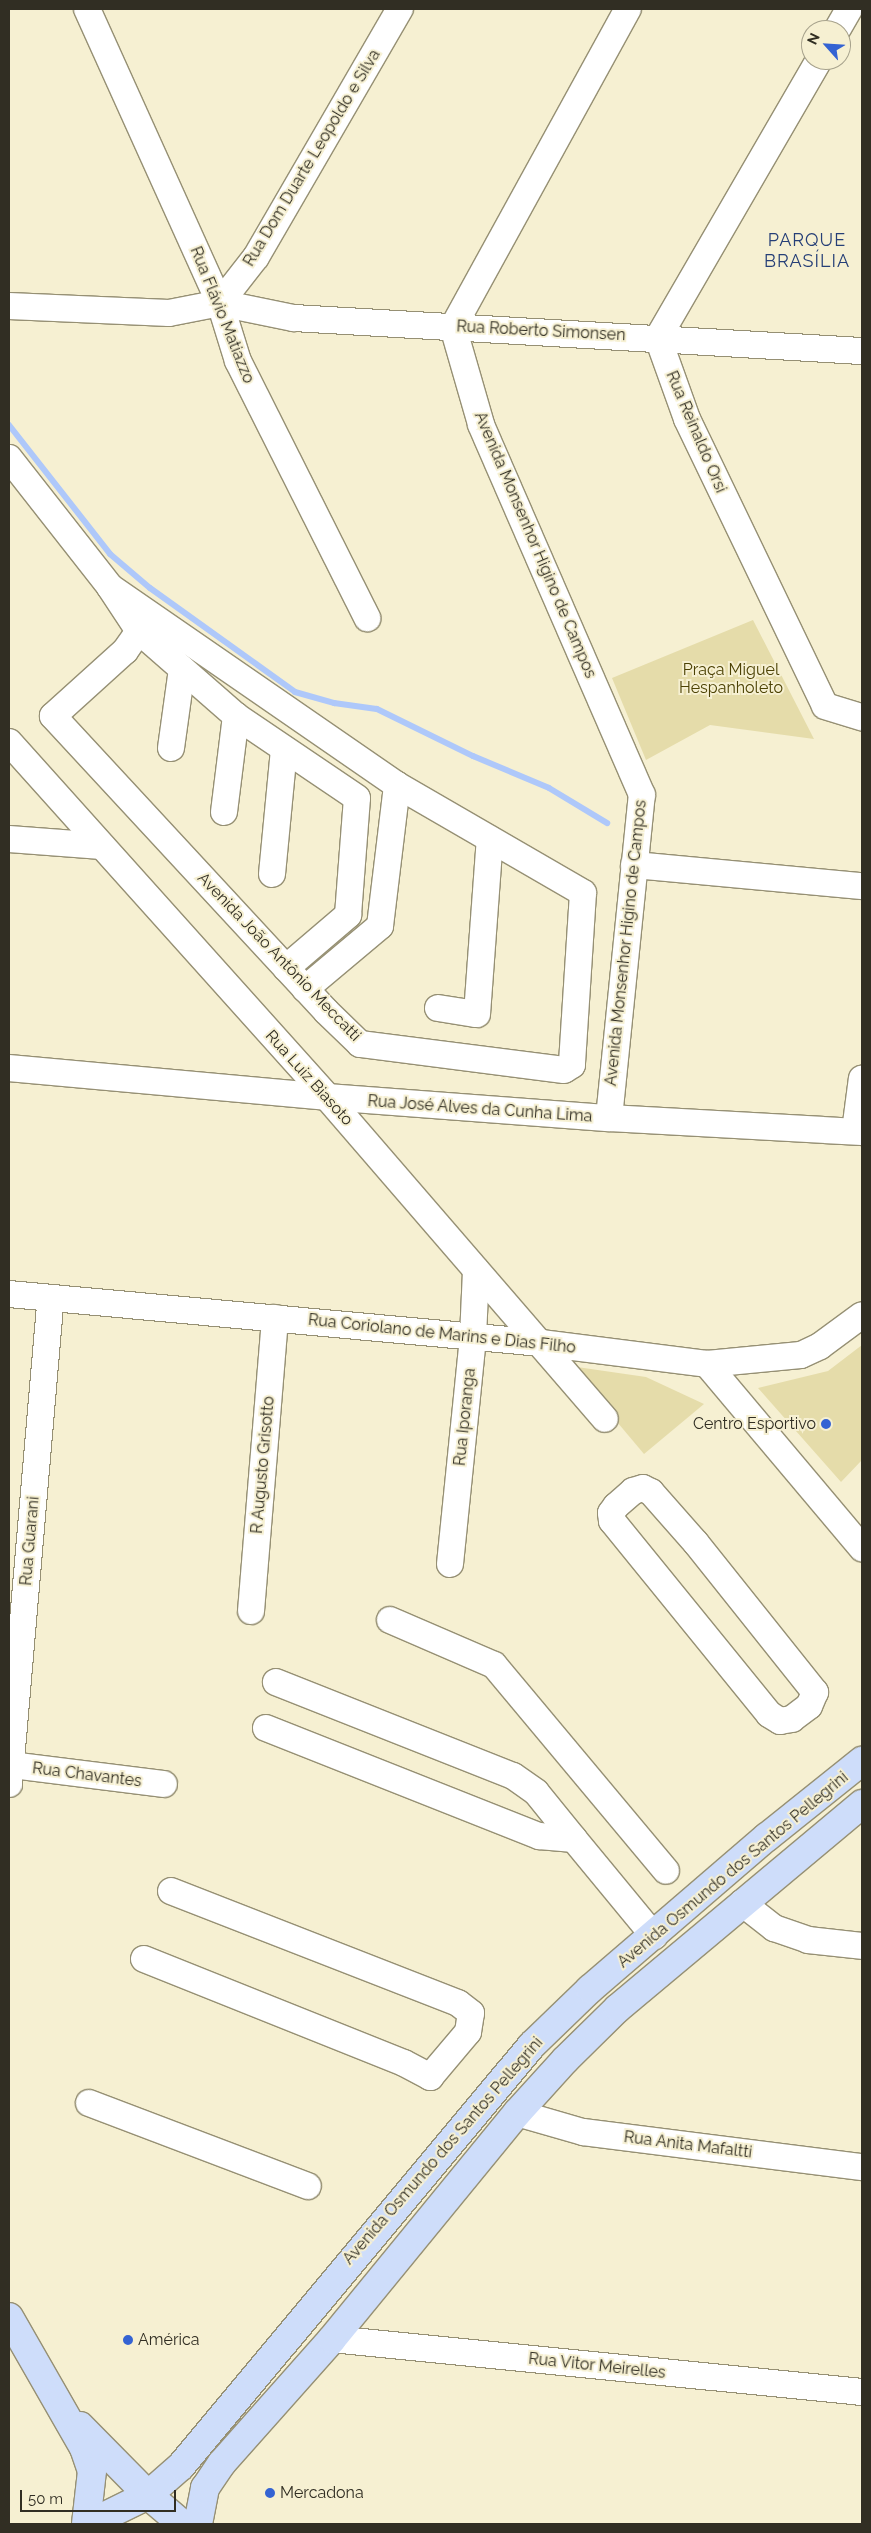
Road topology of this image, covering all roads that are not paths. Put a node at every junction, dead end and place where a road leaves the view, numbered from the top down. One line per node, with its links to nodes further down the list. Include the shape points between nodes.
1 (87, 9): 7 (street, Rua Flávio Matiazzo)
2 (400, 9): 7 (street, Rua Dom Duarte Leopoldo e Silva, via 256,257)
3 (628, 9): 9 (street)
4 (849, 9): 5 (street)
5 (843, 20)
6 (814, 70): 10 (street)
7 (220, 303): 8 (street, via 169,314); 9 (street, Rua Roberto Simonsen, via 294,318); 14 (street, Rua Flávio Matiazzo, via 238,361)
8 (9, 306)
9 (453, 327): 10 (street, Rua Roberto Simonsen); 28 (street, Avenida Monsenhor Higino de Campos, via 481,424 642,795)
10 (658, 338): 11 (street, Rua Roberto Simonsen); 18 (street, Rua Reinaldo Orsi, via 687,419 825,706)
11 (862, 351)
12 (9, 458): 13 (street)
13 (110, 587): 15 (street); 22 (street, Avenida João Antônio Meccatti)
14 (367, 618)
15 (140, 631): 16 (street); 31 (street, Avenida João Antônio Meccatti, via 125,651 53,716)
16 (182, 668): 17 (street); 20 (street)
17 (236, 716): 21 (street); 24 (street)
18 (862, 717)
19 (9, 742): 27 (street, Rua Luiz Biasoto)
20 (171, 748)
21 (284, 750): 23 (street); 29 (street)
22 (397, 785): 23 (street); 26 (street, Avenida João Antônio Meccatti); 32 (street, via 380,926)
23 (358, 798): 31 (street, via 348,915)
24 (224, 812)
25 (9, 839): 27 (street)
26 (490, 839): 32 (street, Avenida João Antônio Meccatti, via 583,893 572,1065 564,1070 360,1044); 33 (street, via 477,1014)
27 (102, 846): 36 (street, Rua Luiz Biasoto)
28 (634, 865): 30 (street); 37 (street, Avenida Monsenhor Higino de Campos)
29 (272, 874)
30 (862, 886)
31 (286, 968): 32 (street, Avenida João Antônio Meccatti)
32 (305, 989)
33 (438, 1008)
34 (9, 1068): 36 (street, Rua José Alves da Cunha Lima)
35 (862, 1078): 38 (street)
36 (326, 1097): 37 (street, Rua José Alves da Cunha Lima); 39 (street, Rua Luiz Biasoto)
37 (609, 1118): 38 (street, Rua José Alves da Cunha Lima)
38 (859, 1131)
39 (476, 1270): 44 (street, Rua Iporanga); 45 (street, Rua Luiz Biasoto)
40 (9, 1294): 41 (street, Rua Coriolano de Marins e Dias Filho)
41 (51, 1299): 43 (street, Rua Coriolano de Marins e Dias Filho); 56 (street, Rua Guarani)
42 (862, 1315): 46 (street, Rua Coriolano de Marins e Dias Filho, via 820,1346 801,1355)
43 (275, 1318): 44 (street, Rua Coriolano de Marins e Dias Filho); 50 (street, R Augusto Grisotto)
44 (473, 1337): 45 (street, Rua Coriolano de Marins e Dias Filho); 49 (street, Rua Iporanga)
45 (541, 1343): 46 (street, Rua Coriolano de Marins e Dias Filho); 47 (street, Rua Luiz Biasoto)
46 (707, 1364): 48 (street)
47 (605, 1419)
48 (862, 1548)
49 (450, 1564)
50 (251, 1611)
51 (390, 1620): 60 (street, via 494,1665)
52 (276, 1682): 59 (street, via 514,1776 536,1792)
53 (815, 1692): 53 (street, via 651,1492 643,1488 633,1491 616,1506 610,1514 612,1522 769,1714 780,1721 792,1719 809,1706)
54 (266, 1728): 59 (street, via 539,1836)
55 (862, 1761): 63 (main road, Avenida Osmundo dos Santos Pellegrini)
56 (10, 1774): 57 (street, Rua Chavantes)
57 (164, 1784)
58 (862, 1804): 62 (main road, Avenida Osmundo dos Santos Pellegrini)
59 (574, 1839): 63 (street)
60 (666, 1871)
61 (171, 1891): 65 (street, via 458,2003 471,2013 468,2032 430,2077 404,2062)
62 (742, 1902): 64 (street, via 774,1928 808,1940); 67 (main road, Avenida Osmundo dos Santos Pellegrini, via 618,2008)
63 (654, 1936): 70 (main road, Avenida Osmundo dos Santos Pellegrini, via 590,1989 532,2045)
64 (862, 1946)
65 (144, 1959)
66 (88, 2102): 69 (street)
67 (517, 2113): 68 (street, Rua Anita Mafaltti, via 583,2132); 72 (main road, Avenida Osmundo dos Santos Pellegrini)
68 (862, 2167)
69 (308, 2186)
70 (327, 2287): 72 (main road, via 324,2316); 75 (main road, Avenida Osmundo dos Santos Pellegrini, via 181,2466)
71 (9, 2317): 74 (main road)
72 (332, 2339): 73 (street, Rua Vitor Meirelles); 78 (main road, Avenida Osmundo dos Santos Pellegrini, via 222,2463 205,2488)
73 (862, 2392)
74 (58, 2404): 75 (main road); 76 (main road, via 84,2448 92,2471)
75 (148, 2495): 76 (main road, Avenida Osmundo dos Santos Pellegrini); 77 (main road)
76 (88, 2524)
77 (182, 2524)
78 (198, 2524)

